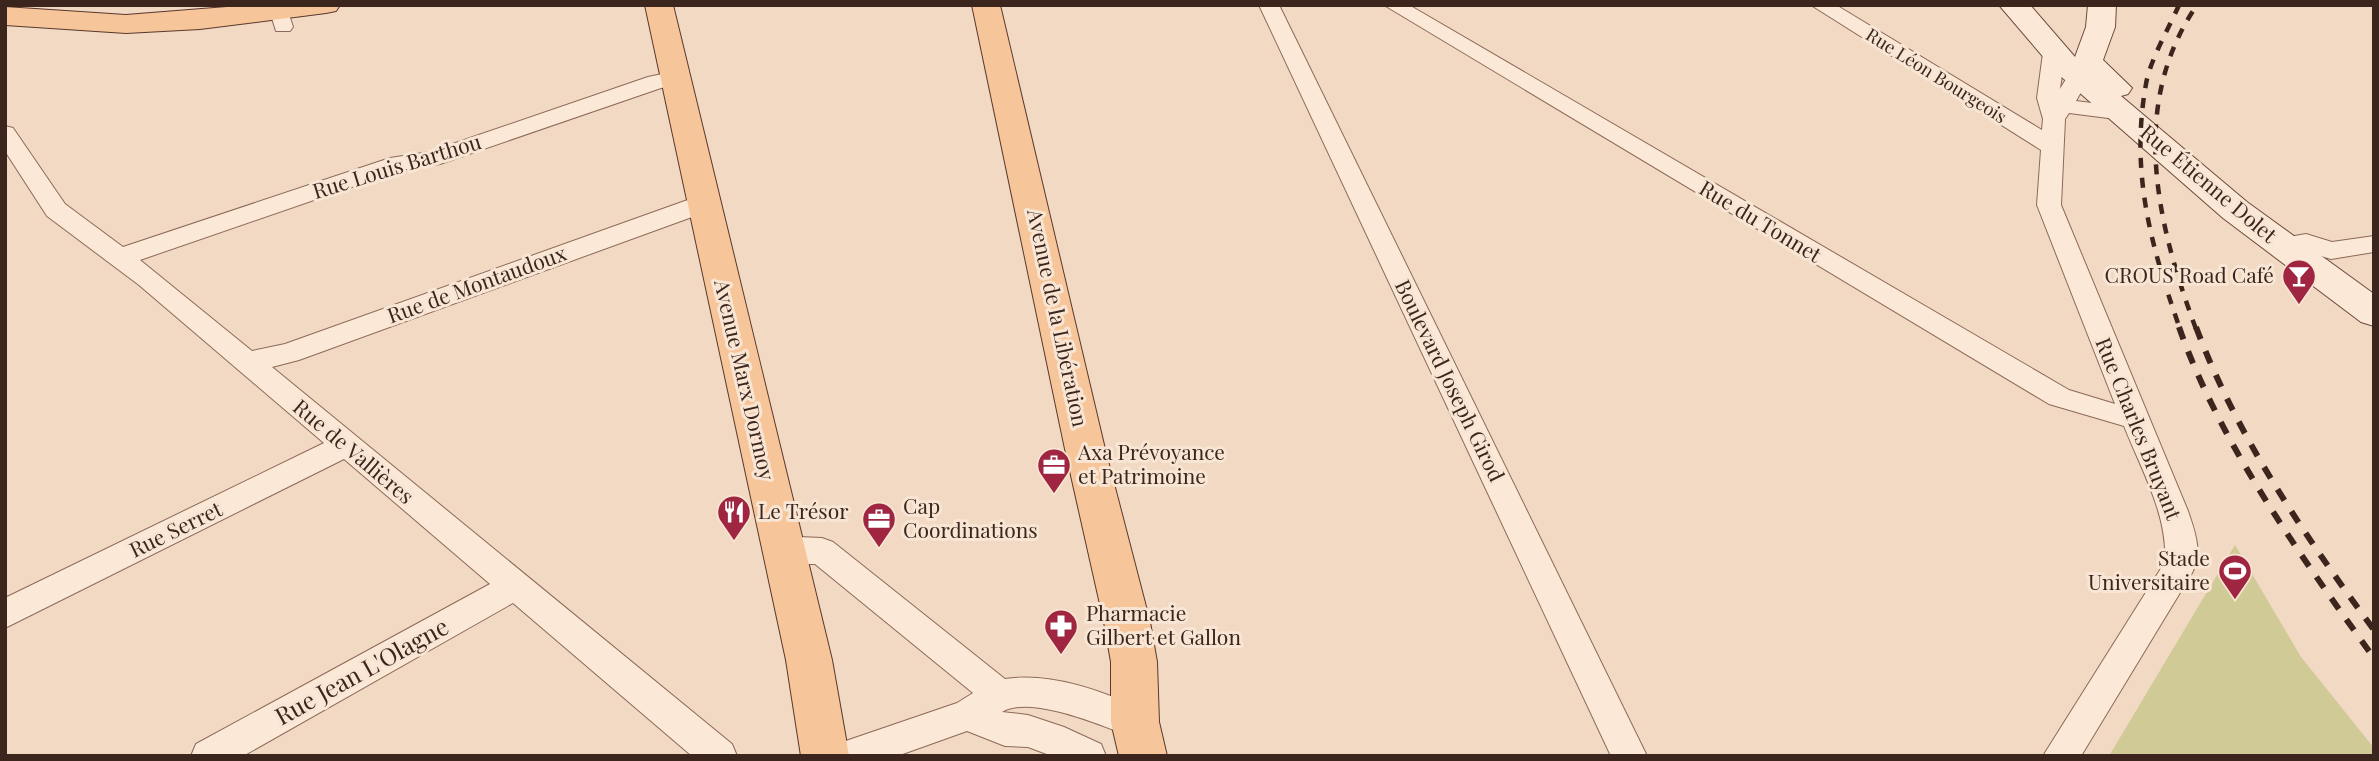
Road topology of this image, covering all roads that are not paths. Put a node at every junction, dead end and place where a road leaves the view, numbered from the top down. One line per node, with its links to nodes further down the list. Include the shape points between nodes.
1 (326, 5): 9 (main road, via 282,19 126,24)
2 (659, 5): 11 (main road, Avenue Marx Dormoy)
3 (986, 5): 29 (main road, Avenue de la Libération, via 1127,622)
4 (1269, 5): 35 (street, Boulevard Joseph Girod)
5 (1394, 5): 22 (street, Rue du Tonnet, via 2059,397)
6 (1821, 5): 13 (street, Rue Léon Bourgeois)
7 (2102, 5): 10 (main road, via 2104,16)
8 (2021, 12): 10 (main road); 10 (main road, via 2063,38)
9 (5, 16)
10 (2077, 63): 12 (main road, Rue Étienne Dolet); 13 (street, Rue Charles Bruyant); 18 (main road, Rue Étienne Dolet)
11 (677, 78): 15 (main road, Avenue Marx Dormoy); 17 (street, Rue Louis Barthou, via 432,159 398,163)
12 (2124, 113): 13 (street); 18 (main road, Rue Étienne Dolet, via 2281,246)
13 (2056, 124): 22 (street, Rue Charles Bruyant, via 2049,205)
14 (5, 133): 17 (street, Rue de Vallières, via 56,209)
15 (705, 204): 21 (street, Rue de Montaudoux, via 289,353); 24 (main road, Avenue Marx Dormoy)
16 (2374, 244): 18 (street)
17 (118, 258): 21 (street, Rue de Vallières)
18 (2321, 259): 19 (main road, Rue Étienne Dolet); 20 (main road, Rue Étienne Dolet)
19 (2374, 284)
20 (2374, 313)
21 (247, 362): 23 (street, Rue de Vallières)
22 (2134, 416): 36 (street, Rue Charles Bruyant, via 2173,511 2182,541 2181,564)
23 (345, 444): 25 (street, Rue de Vallières); 26 (street, Rue Serret)
24 (784, 556): 27 (street, via 822,551); 32 (main road, Avenue Marx Dormoy)
25 (514, 587): 30 (street, Rue Jean L'Olagne); 31 (street, Rue de Vallières)
26 (5, 614)
27 (1000, 695): 28 (street); 29 (street, via 1026,691 1096,705)
28 (968, 715): 33 (street); 34 (street, via 1005,730 1052,738)
29 (1139, 739)
30 (209, 756)
31 (719, 756)
32 (825, 756)
33 (850, 756)
34 (1088, 756)
35 (1629, 756)
36 (2061, 756)

